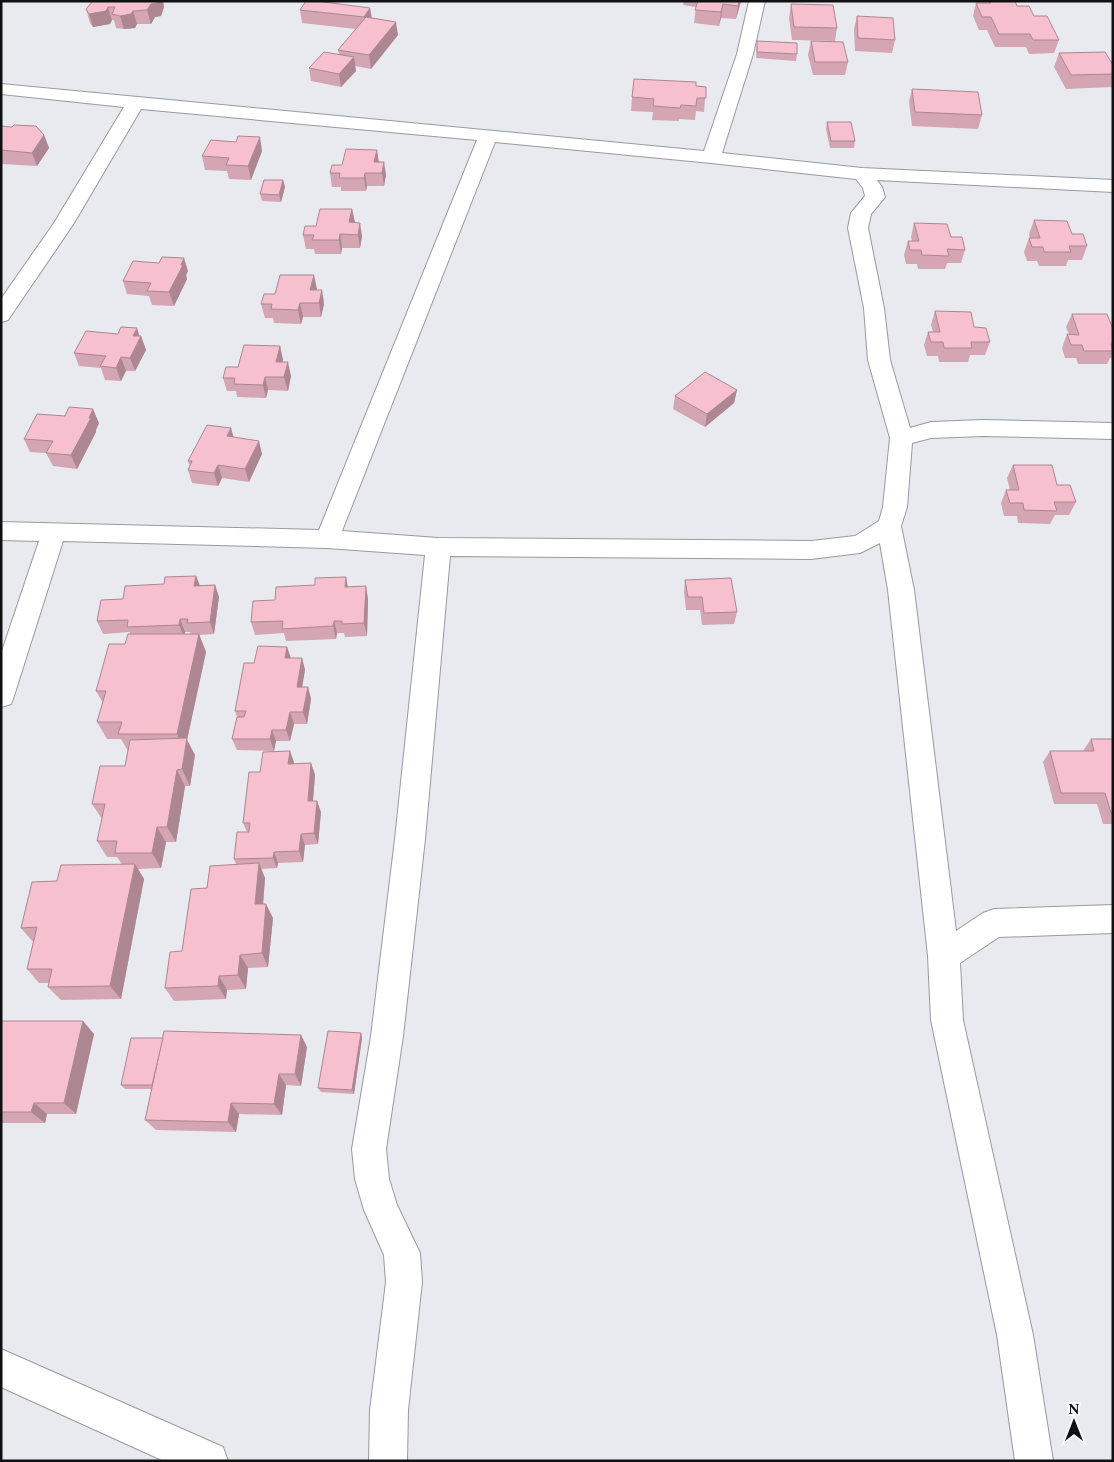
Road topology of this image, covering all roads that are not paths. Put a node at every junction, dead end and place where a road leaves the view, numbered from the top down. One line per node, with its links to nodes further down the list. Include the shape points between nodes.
1 (757, 1): 5 (street)
2 (1, 89): 3 (street)
3 (135, 104): 4 (street); 8 (street, via 64,223)
4 (488, 137): 5 (street); 14 (street)
5 (711, 158): 6 (street)
6 (862, 174): 7 (street); 10 (street, via 875,197 861,213 858,228 874,308 879,360)
7 (1113, 186)
8 (1, 315)
9 (1113, 431): 10 (street, via 983,428 931,430)
10 (901, 438): 11 (street, via 895,507)
11 (889, 526): 15 (street, via 860,544 811,550); 18 (street, via 901,590)
12 (1, 531): 13 (street)
13 (54, 532): 14 (street); 16 (street)
14 (327, 539): 15 (street)
15 (438, 547): 21 (street, via 410,839 370,1149 372,1179 381,1210 402,1253 404,1282 388,1410)
16 (1, 696)
17 (1113, 919): 18 (street, via 994,923)
18 (944, 956): 22 (street, via 948,1020 1014,1335)
19 (1, 1368): 20 (street)
20 (208, 1461)
21 (388, 1461)
22 (1034, 1461)

